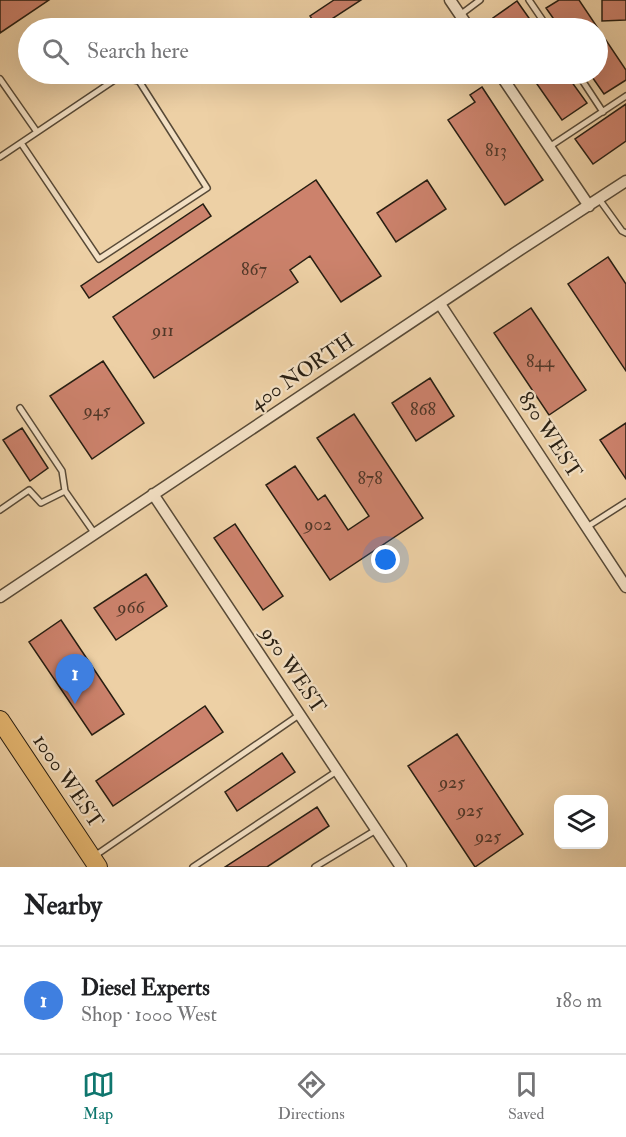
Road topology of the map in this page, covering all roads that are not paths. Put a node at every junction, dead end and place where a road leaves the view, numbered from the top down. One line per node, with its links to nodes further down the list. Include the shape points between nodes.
1 (450, 0): 4 (street)
2 (480, 0): 4 (lane)
3 (530, 0): 6 (lane)
4 (460, 15): 5 (street)
5 (462, 18)
6 (542, 18)
7 (0, 79): 14 (lane)
8 (109, 84): 14 (lane)
9 (141, 84): 15 (lane, via 207,188 99,259)
10 (507, 84): 16 (street)
11 (585, 84): 13 (lane)
12 (626, 96): 13 (lane)
13 (603, 112): 16 (lane)
14 (37, 132): 15 (lane)
15 (21, 143): 17 (lane)
16 (549, 147): 20 (street)
17 (0, 157)
18 (626, 181): 19 (street, 400 NORTH)
19 (599, 199): 20 (street, 400 NORTH); 21 (lane)
20 (589, 206): 22 (street, 400 NORTH)
21 (626, 233)
22 (440, 304): 25 (street, 400 NORTH); 28 (street, 850 WEST)
23 (20, 408): 24 (lane, via 62,471)
24 (65, 491): 27 (lane, via 41,503 28,490); 29 (lane)
25 (153, 494): 29 (street, 400 NORTH); 32 (street, 950 WEST)
26 (626, 502): 28 (lane)
27 (0, 510)
28 (587, 528): 30 (street, 850 WEST)
29 (95, 534): 31 (street, 400 NORTH)
30 (626, 587)
31 (0, 597)
32 (299, 715): 34 (street, 950 WEST); 36 (lane)
33 (0, 720): 36 (main road, 1000 WEST)
34 (337, 771): 35 (street, 950 WEST); 37 (lane)
35 (376, 830): 38 (lane); 39 (street, 950 WEST)
36 (95, 862)
37 (193, 867)
38 (315, 867)
39 (401, 867)

